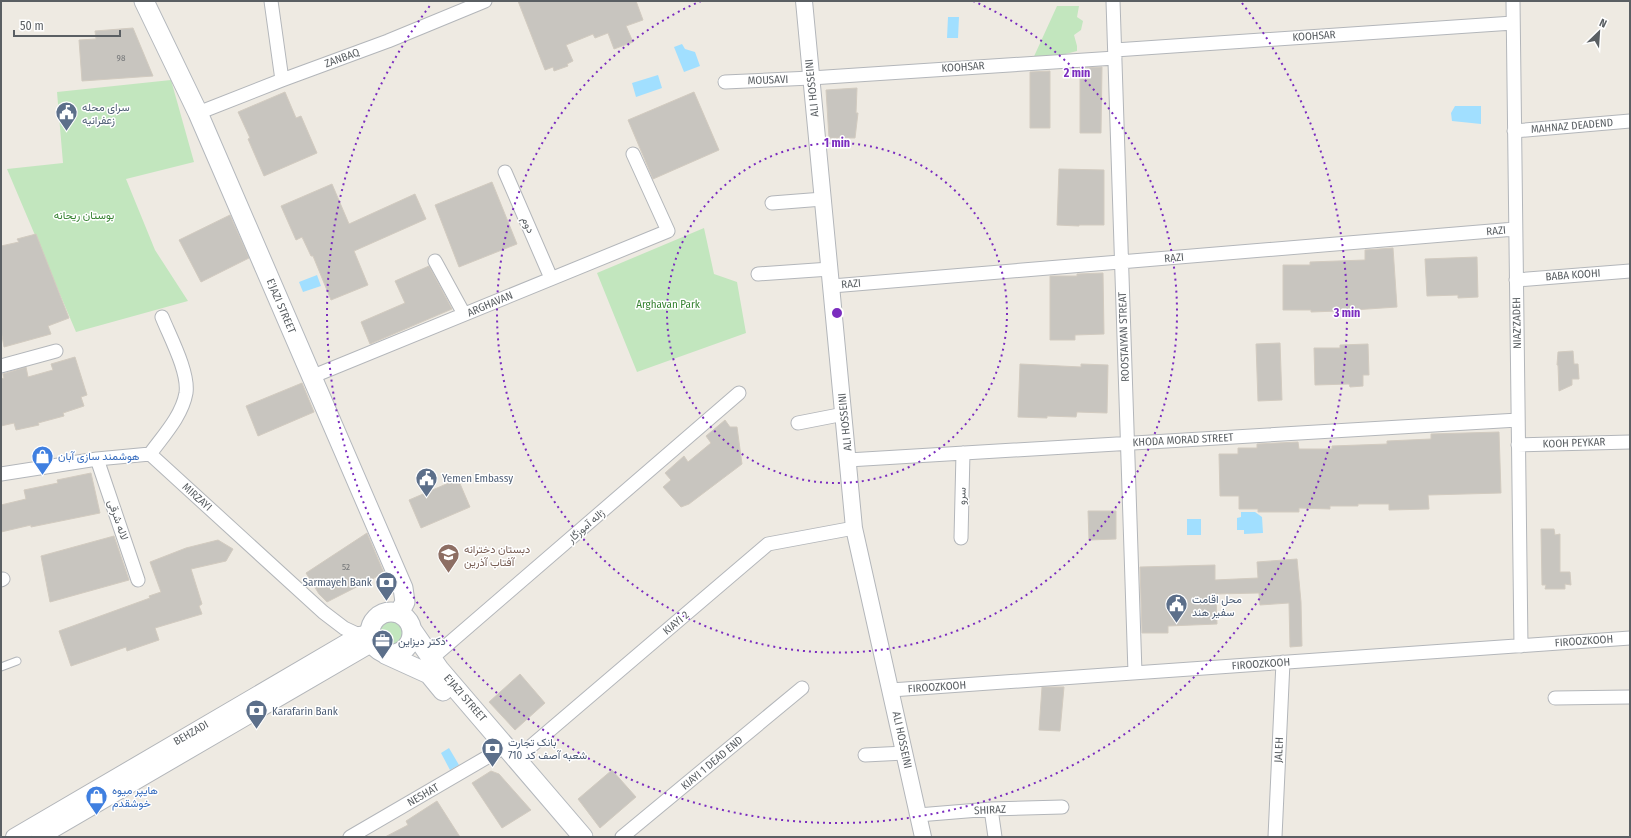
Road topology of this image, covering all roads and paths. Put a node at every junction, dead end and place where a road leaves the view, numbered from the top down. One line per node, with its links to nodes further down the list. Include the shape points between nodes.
1 (144, 1): 12 (main road, E'JAZI STREET)
2 (271, 1): 10 (street)
3 (485, 1): 10 (street, ZANBAQ, via 388,41)
4 (804, 1): 9 (street, ALI HOSSEINI)
5 (1113, 1): 8 (street, ROOSTAIYAN STREAT)
6 (1512, 1): 7 (street, NIAZ'ZADEH)
7 (1513, 23): 8 (street, KOOHSAR); 14 (street, NIAZ'ZADEH)
8 (1115, 54): 9 (street, KOOHSAR); 21 (street, ROOSTAIYAN STREAT)
9 (811, 78): 11 (street, MOUSAVI); 17 (street, ALI HOSSEINI)
10 (282, 80): 12 (street, ZANBAQ)
11 (725, 82)
12 (198, 113): 32 (main road, E'JAZI STREET)
13 (1630, 121): 14 (street, MAHNAZ DEADEND)
14 (1514, 131): 19 (street, NIAZ'ZADEH)
15 (633, 154): 25 (street, ARGHAVAN, via 668,231)
16 (505, 172): 25 (street, دوم)
17 (823, 199): 18 (street); 22 (street, ALI HOSSEINI)
18 (772, 204)
19 (1515, 229): 21 (street, RAZI); 26 (street, NIAZ'ZADEH)
20 (435, 261): 28 (street)
21 (1122, 262): 27 (street, RAZI); 38 (street, ROOSTAIYAN STREAT)
22 (830, 269): 24 (street); 27 (street, ALI HOSSEINI)
23 (1630, 271): 26 (street, BABA KOOHI)
24 (758, 274)
25 (551, 278): 28 (street, ARGHAVAN)
26 (1516, 280): 35 (street, NIAZ'ZADEH)
27 (832, 286): 34 (street, ALI HOSSEINI)
28 (464, 314): 32 (street, ARGHAVAN)
29 (162, 317): 41 (street, via 185,377 186,393 179,412)
30 (56, 351): 31 (street)
31 (1, 366)
32 (311, 377): 48 (main road, E'JAZI STREET, via 403,588 405,602)
33 (739, 393): 53 (street, ژاله آموزگار)
34 (844, 414): 36 (street); 43 (street, ALI HOSSEINI)
35 (1518, 420): 38 (street, KHODA MORAD STREET); 39 (street, NIAZ'ZADEH)
36 (798, 423)
37 (1630, 442): 39 (street, KOOH PEYKAR)
38 (1128, 443): 40 (street, KHODA MORAD STREET); 57 (street, ROOSTAIYAN STREAT)
39 (1518, 445): 52 (street, NIAZ'ZADEH)
40 (963, 453): 43 (street, KHODA MORAD STREET); 46 (street, سرو)
41 (150, 454): 42 (street); 51 (street, MIRZAYI, via 323,612 344,628)
42 (97, 459): 44 (street); 47 (street, لاله شرقی)
43 (848, 460): 45 (street, ALI HOSSEINI)
44 (1, 474)
45 (854, 528): 59 (street, ALI HOSSEINI); 65 (street, KIAYI 2, via 768,544)
46 (961, 538)
47 (138, 580)
48 (399, 613): 49 (main road, via 410,623); 51 (main road, via 385,613 374,620)
49 (412, 630): 51 (main road, via 412,637 405,649 392,654); 53 (main road, E'JAZI STREET)
50 (1630, 638): 52 (street, FIROOZKOOH)
51 (372, 641): 62 (main road, E'JAZI STREET, via 429,674); 69 (street, BEHZADI); 70 (street, BEHZADI)
52 (1521, 646): 55 (street, FIROOZKOOH)
53 (432, 658): 65 (main road, E'JAZI STREET)
54 (18, 661): 56 (lane)
55 (1283, 662): 57 (street, FIROOZKOOH); 77 (street, JALEH)
56 (1, 667)
57 (1135, 673): 59 (street, FIROOZKOOH)
58 (802, 688): 74 (street, KIAYI 1 DEAD END)
59 (891, 690): 63 (street, ALI HOSSEINI)
60 (1630, 697): 61 (street)
61 (1555, 698)
62 (496, 752): 71 (street, NESHAT); 72 (main road, E'JAZI STREET)
63 (904, 753): 64 (street); 68 (street, ALI HOSSEINI)
64 (865, 755)
65 (516, 759): 73 (main road, E'JAZI STREET)
66 (1062, 807): 67 (street, SHIRAZ)
67 (991, 809): 68 (street, SHIRAZ); 76 (street)
68 (918, 815): 75 (street, ALI HOSSEINI)
69 (14, 837)
70 (40, 837)
71 (350, 837)
72 (568, 837)
73 (583, 837)
74 (622, 837)
75 (923, 837)
76 (995, 837)
77 (1275, 837)

